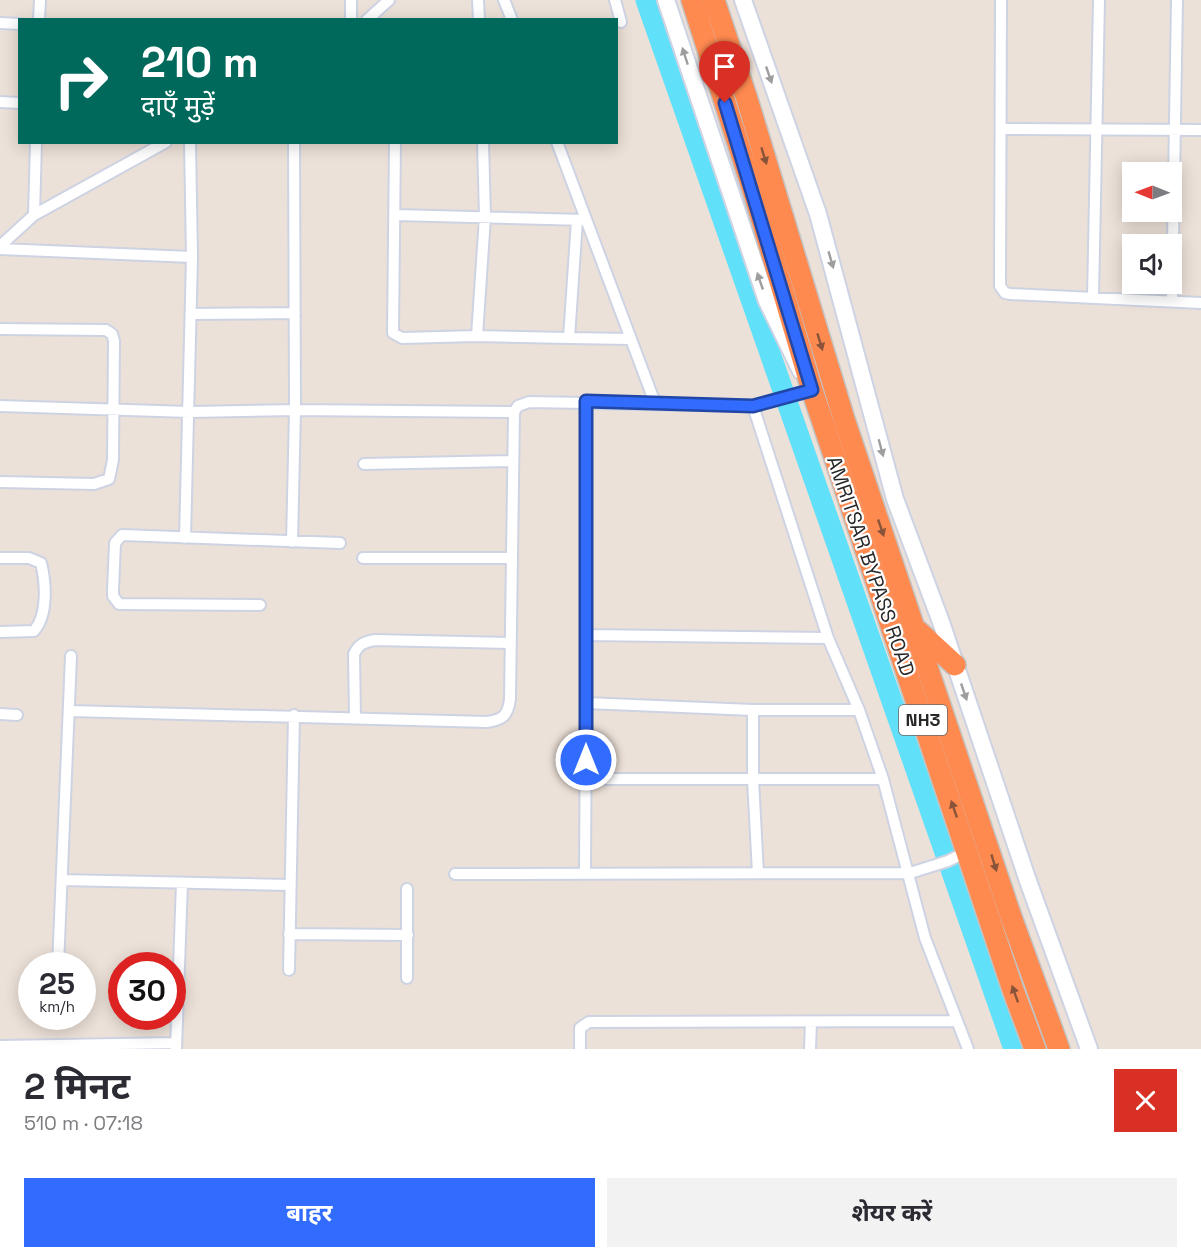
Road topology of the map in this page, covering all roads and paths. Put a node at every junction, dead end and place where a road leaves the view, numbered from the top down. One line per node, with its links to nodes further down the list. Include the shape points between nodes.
1 (40, 0): 14 (street)
2 (351, 0): 15 (street)
3 (389, 0): 16 (street)
4 (478, 0): 17 (street)
5 (504, 0): 18 (street)
6 (615, 0): 19 (street)
7 (666, 0): 50 (street, one-way to 7, via 791,355 767,301)
8 (692, 0): 50 (highway, NH3, via 796,333)
9 (714, 0): 69 (highway, NH3, one-way to 69, via 841,409)
10 (743, 0): 75 (street, one-way to 75, via 818,214 895,500)
11 (1001, 0): 24 (street)
12 (1099, 0): 25 (street)
13 (1177, 0): 26 (street)
14 (39, 18)
15 (351, 18)
16 (369, 18)
17 (479, 18)
18 (511, 18)
19 (621, 22)
20 (0, 23): 21 (street)
21 (18, 24)
22 (0, 102): 23 (street)
23 (18, 103)
24 (1002, 129): 25 (street); 41 (street, via 1000,286 1010,294)
25 (1096, 130): 26 (street); 41 (street)
26 (1176, 130): 27 (street); 42 (street)
27 (1201, 130)
28 (36, 144): 35 (street)
29 (162, 144): 35 (street)
30 (190, 144): 40 (street)
31 (294, 144): 44 (street)
32 (395, 144): 36 (street)
33 (483, 144): 37 (street)
34 (558, 144): 38 (street)
35 (34, 215): 39 (street)
36 (395, 215): 37 (street); 47 (street, via 393,333 402,339)
37 (485, 217): 38 (street); 47 (street)
38 (581, 220): 48 (street); 49 (street)
39 (0, 248): 40 (street)
40 (192, 257): 45 (street)
41 (1093, 297): 42 (street)
42 (1172, 301): 43 (street)
43 (1201, 303)
44 (295, 313): 45 (street); 56 (street)
45 (191, 314): 57 (street)
46 (0, 329): 55 (street, via 109,331 114,341)
47 (477, 336): 48 (street)
48 (569, 338): 49 (street)
49 (631, 339): 52 (street)
50 (802, 392): 54 (street); 87 (highway, AMRITSAR BYPASS ROAD / NH3, one-way to 50)
51 (586, 401): 52 (street); 58 (street, via 529,402); 71 (street)
52 (655, 403): 54 (street)
53 (0, 406): 55 (street)
54 (753, 406): 72 (street)
55 (114, 410): 57 (street); 61 (street, via 112,470 104,483)
56 (295, 410): 57 (street); 58 (street); 63 (street)
57 (190, 412): 62 (street)
58 (514, 412): 59 (street)
59 (513, 460): 60 (street); 67 (street)
60 (364, 464)
61 (0, 482)
62 (185, 538): 63 (street); 68 (street, via 122,535 117,539 112,590 116,602)
63 (292, 542): 64 (street)
64 (340, 543)
65 (0, 558): 70 (street, via 29,558 41,563 44,608 34,631)
66 (363, 558): 67 (street)
67 (512, 558): 73 (street)
68 (260, 605)
69 (915, 629): 75 (highway); 109 (highway, AMRITSAR BYPASS ROAD / NH3, one-way to 109)
70 (0, 632)
71 (586, 634): 72 (street); 76 (street)
72 (828, 638): 78 (street)
73 (511, 643): 83 (street, via 509,708 500,720); 83 (street, via 364,642 354,654)
74 (71, 656): 79 (street)
75 (955, 665): 110 (street, one-way to 110)
76 (586, 703): 77 (street); 85 (street)
77 (753, 710): 78 (street); 86 (street)
78 (859, 710): 84 (street)
79 (70, 711): 81 (street); 92 (street)
80 (0, 714): 82 (street)
81 (294, 715): 83 (street); 94 (street)
82 (17, 716)
83 (355, 718)
84 (883, 779): 86 (street); 90 (street)
85 (586, 780): 86 (street); 88 (street)
86 (753, 780): 89 (street)
87 (968, 851): 90 (street); 108 (highway, AMRITSAR BYPASS ROAD / NH3, one-way to 87)
88 (585, 872): 89 (street); 91 (street)
89 (758, 873): 90 (street)
90 (910, 873): 101 (street, via 925,938)
91 (455, 874)
92 (62, 880): 93 (street); 98 (street)
93 (182, 883): 94 (street); 104 (street)
94 (289, 885): 96 (street)
95 (407, 889): 97 (street)
96 (289, 934): 97 (street); 99 (street)
97 (408, 935): 100 (street)
98 (59, 952)
99 (289, 970)
100 (407, 978)
101 (957, 1021): 102 (street); 107 (street)
102 (811, 1022): 105 (street, via 589,1022 580,1028); 106 (street)
103 (0, 1046): 104 (street)
104 (176, 1046)
105 (580, 1049)
106 (810, 1049)
107 (968, 1049)
108 (1035, 1049)
109 (1059, 1049)
110 (1089, 1049)

